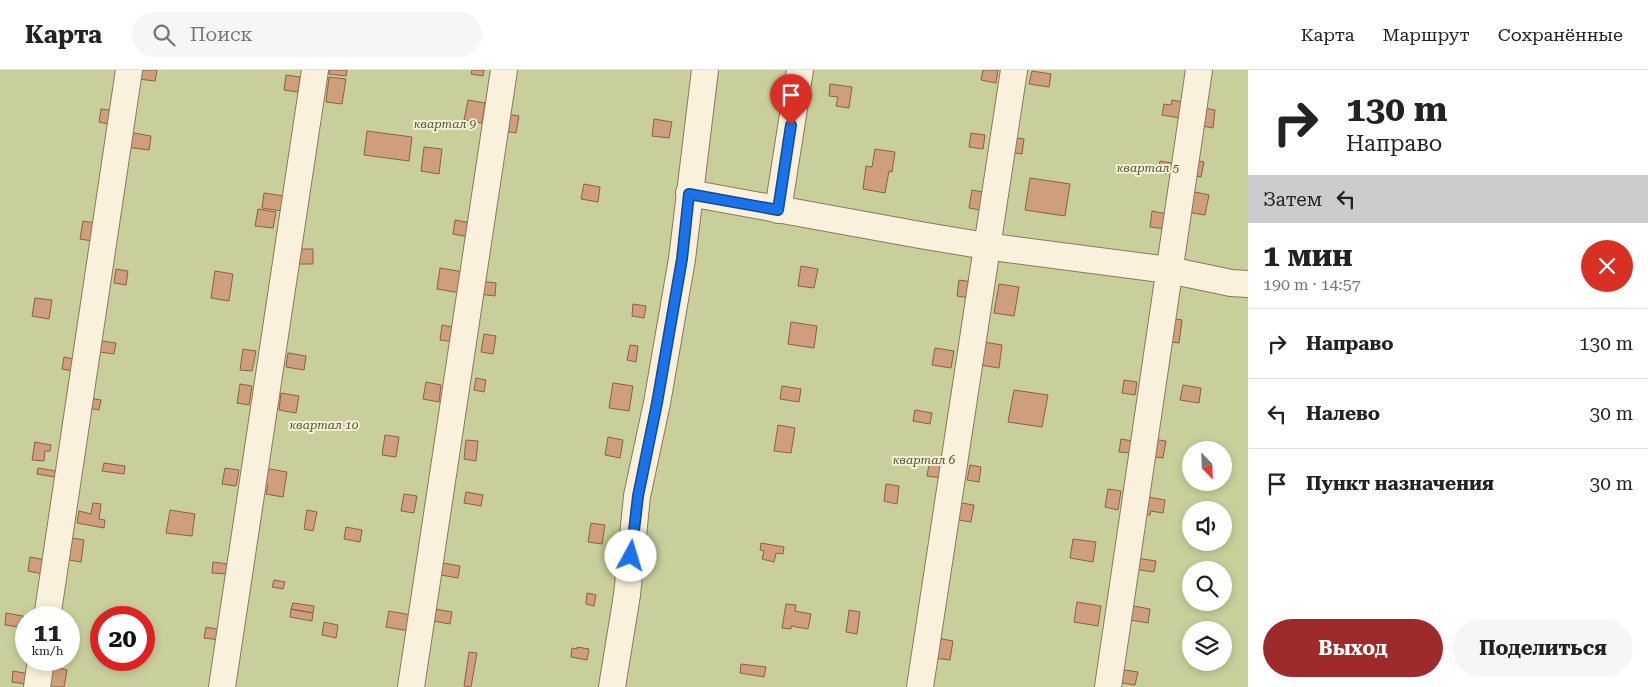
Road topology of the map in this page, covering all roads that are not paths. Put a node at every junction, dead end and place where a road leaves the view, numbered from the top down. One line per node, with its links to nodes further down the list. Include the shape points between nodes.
1 (129, 70): 13 (lane)
2 (315, 70): 16 (lane)
3 (504, 70): 17 (lane)
4 (705, 70): 8 (lane)
5 (800, 70): 9 (lane)
6 (1014, 70): 10 (lane)
7 (1199, 70): 11 (lane)
8 (689, 194): 9 (lane); 18 (lane, via 682,259 638,496)
9 (778, 210): 10 (lane)
10 (987, 246): 11 (lane); 19 (lane)
11 (1169, 270): 12 (lane); 20 (lane)
12 (1248, 284)
13 (49, 606)
14 (39, 671): 15 (lane)
15 (37, 687)
16 (222, 687)
17 (411, 687)
18 (612, 687)
19 (920, 687)
20 (1108, 687)

